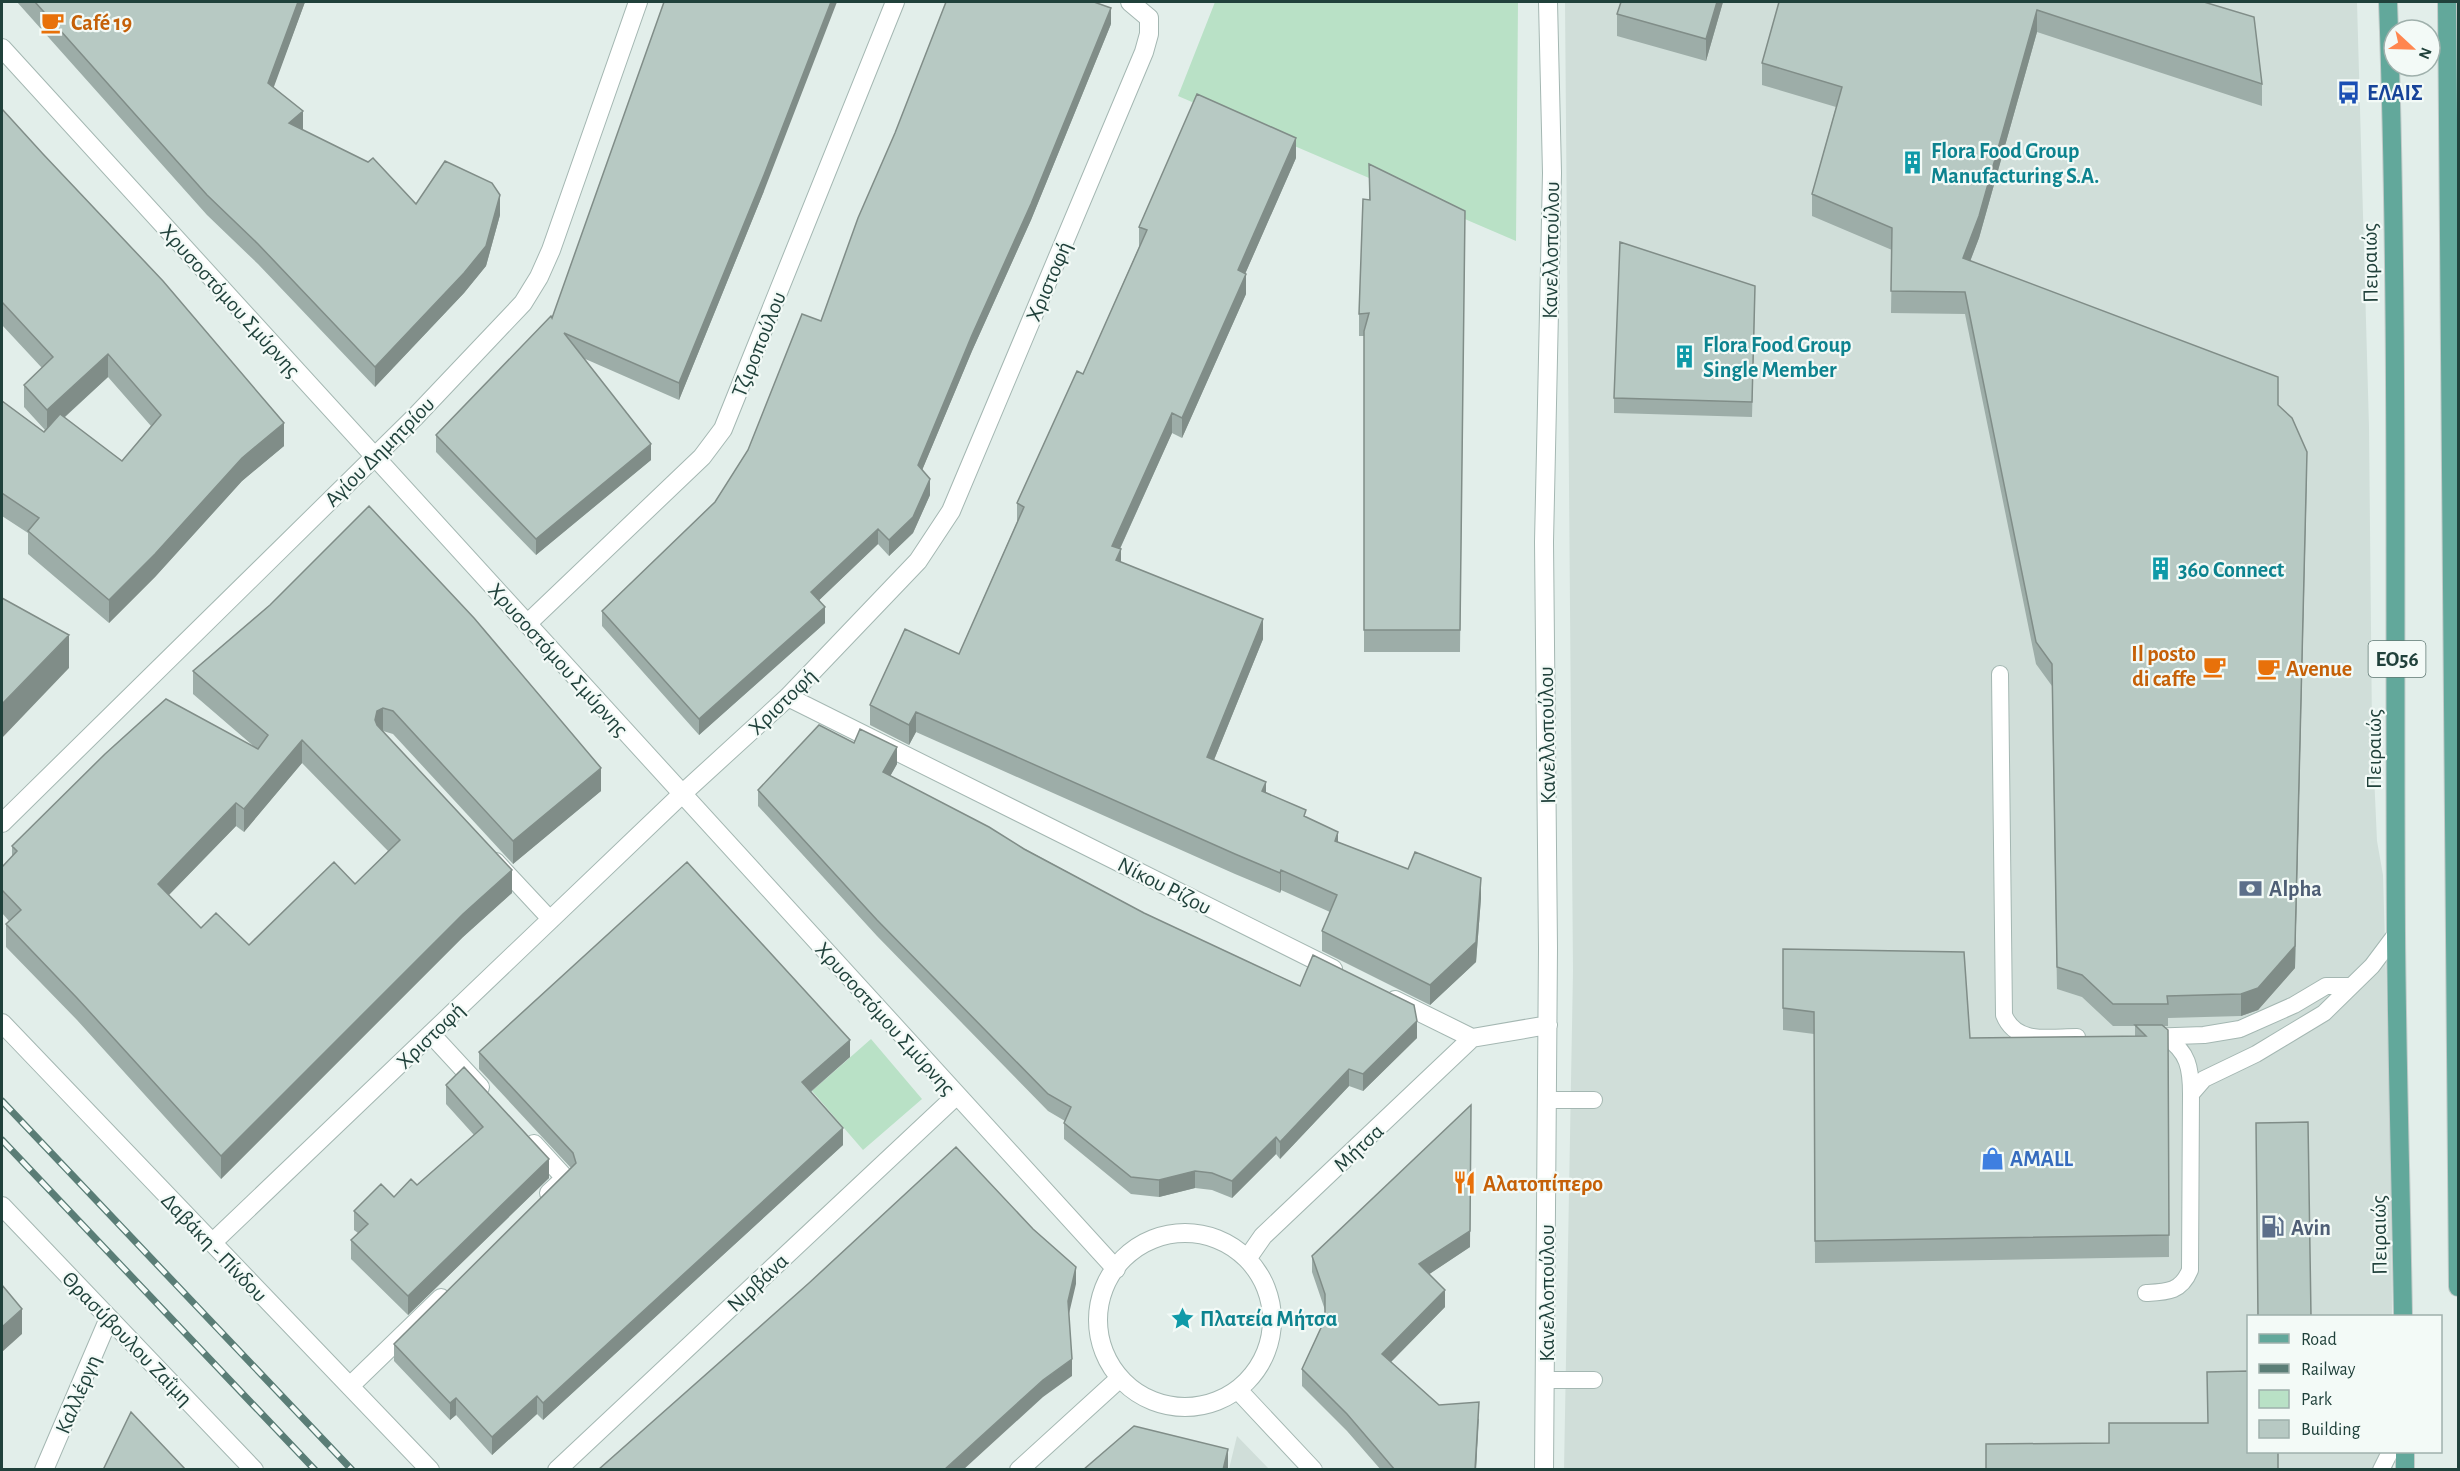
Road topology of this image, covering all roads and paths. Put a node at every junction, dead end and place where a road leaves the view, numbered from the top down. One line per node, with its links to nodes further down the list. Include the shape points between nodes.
1 (638, 2): 9 (street, Αγίου Δημητρίου, via 539,277 516,311)
2 (895, 2): 10 (street, Τζιροπούλου, via 723,429 702,457)
3 (1131, 2): 12 (street, Χριστοφή, via 1149,18 1144,52 951,511 918,561)
4 (1548, 2): 22 (street, Κανελλοπούλου, via 1552,173 1544,542)
5 (2388, 2): 17 (main road, Πειραιώς / ΕΟ56, via 2397,665)
6 (2447, 2): 8 (main road, ΕΟ56)
7 (2, 48): 9 (street, Χρυσοστόμου Σμύρνης)
8 (2454, 119): 34 (main road, ΕΟ56)
9 (373, 456): 10 (street, Χρυσοστόμου Σμύρνης); 14 (street, Αγίου Δημητρίου)
10 (527, 624): 13 (street, Χρυσοστόμου Σμύρνης)
11 (2000, 674): 24 (lane, via 2004,1016 2013,1031 2028,1037)
12 (788, 697): 13 (street, Χριστοφή); 18 (street, Νίκου Ρίζου)
13 (682, 794): 16 (street, Χριστοφή); 29 (street, Χρυσοστόμου Σμύρνης)
14 (2, 823)
15 (488, 852): 16 (lane)
16 (551, 920): 23 (street, Χριστοφή)
17 (2396, 933): 19 (lane, via 2372,966); 43 (main road, Πειραιώς / ΕΟ56)
18 (1344, 974)
19 (2351, 986): 26 (lane, via 2326,986 2240,1029); 28 (lane, via 2324,1013 2256,1054 2204,1079)
20 (1376, 990): 27 (street)
21 (2, 1023): 37 (street, Δαβάκη - Πίνδου)
22 (1548, 1025): 27 (street); 30 (street, Κανελλοπούλου)
23 (431, 1034): 32 (street); 37 (street, Χριστοφή)
24 (2097, 1037)
25 (2132, 1037): 26 (lane)
26 (2166, 1037): 28 (lane, via 2179,1046 2187,1059)
27 (1472, 1038): 38 (street, Μήτσα, via 1263,1236)
28 (2191, 1094): 42 (lane, via 2190,1270 2175,1290)
29 (957, 1095): 39 (street, Χρυσοστόμου Σμύρνης); 55 (street, Νιρβάνα)
30 (1547, 1100): 31 (lane); 46 (street, Κανελλοπούλου)
31 (1594, 1100)
32 (494, 1102)
33 (518, 1127): 35 (street, via 565,1178)
34 (2458, 1164): 41 (main road, ΕΟ56)
35 (540, 1202)
36 (2, 1206): 44 (street, Θρασύβουλου Ζαΐμη)
37 (212, 1244): 48 (street, Δαβάκη - Πίνδου)
38 (1247, 1259): 39 (street, via 1218,1240 1184,1233 1141,1246); 49 (street, via 1260,1275 1268,1295 1272,1326 1264,1357)
39 (1116, 1269): 45 (street, via 1103,1293 1099,1320 1106,1355)
40 (457, 1282): 48 (street)
41 (2458, 1287)
42 (2146, 1293)
43 (2403, 1315)
44 (109, 1318): 52 (street, Καλλέργη); 53 (street, Θρασύβουλου Ζαΐμη)
45 (1120, 1378): 49 (street, via 1148,1399 1182,1407 1217,1402); 56 (street)
46 (1545, 1380): 47 (lane); 58 (street, Κανελλοπούλου)
47 (1594, 1380)
48 (350, 1386): 54 (street, Δαβάκη - Πίνδου)
49 (1238, 1390): 57 (street)
50 (2390, 1453): 59 (lane)
51 (2405, 1453): 60 (main road)
52 (44, 1470)
53 (254, 1470)
54 (430, 1470)
55 (557, 1470)
56 (1019, 1470)
57 (1313, 1470)
58 (1544, 1470)
59 (2382, 1470)
60 (2405, 1470)

